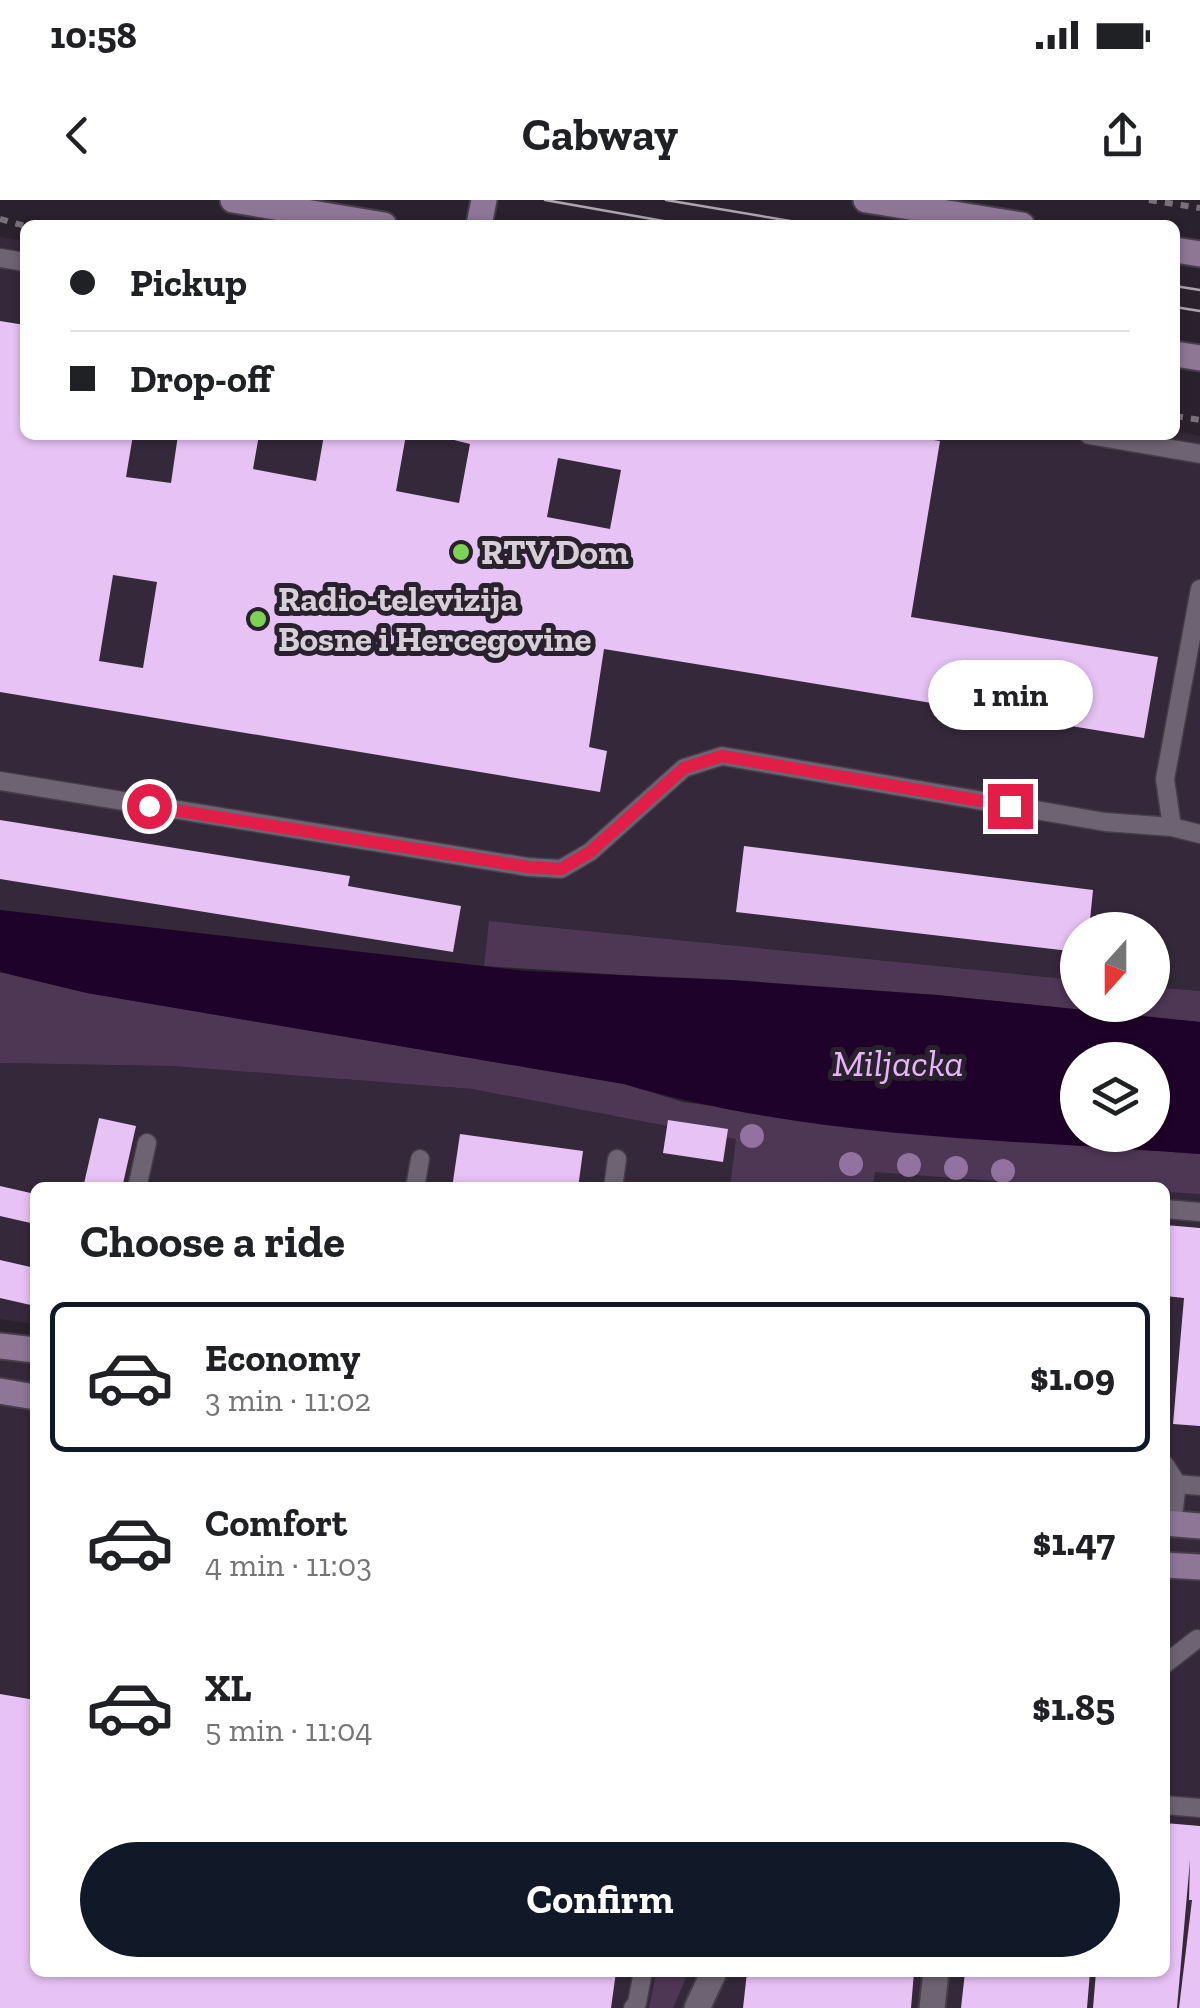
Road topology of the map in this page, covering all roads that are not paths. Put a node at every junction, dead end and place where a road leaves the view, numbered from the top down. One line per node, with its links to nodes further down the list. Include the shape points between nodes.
1 (232, 200): 3 (main road)
2 (866, 200): 4 (main road)
3 (354, 220)
4 (991, 220)
5 (1118, 440): 6 (lane)
6 (1200, 454)
7 (1200, 589): 9 (lane, via 1166,778)
8 (0, 781): 9 (lane, via 561,869 590,852 684,768 722,756 1105,822)
9 (1172, 827): 10 (lane)
10 (1200, 834)
11 (148, 1144): 14 (lane)
12 (420, 1159): 15 (lane)
13 (617, 1159): 16 (lane)
14 (139, 1182)
15 (417, 1182)
16 (614, 1182)
17 (1170, 1209): 18 (lane)
18 (1200, 1212)
19 (0, 1346): 20 (main road)
20 (30, 1349)
21 (0, 1391): 22 (main road)
22 (30, 1395)
23 (1170, 1473): 24 (lane)
24 (1177, 1484): 25 (lane); 26 (lane)
25 (1200, 1486)
26 (1170, 1515)
27 (1170, 1524): 28 (main road)
28 (1200, 1526)
29 (1170, 1564): 30 (main road)
30 (1200, 1567)
31 (1197, 1639): 32 (lane)
32 (1170, 1660)
33 (1170, 1805): 34 (lane)
34 (1200, 1808)
35 (642, 1977): 38 (lane)
36 (712, 1977): 39 (street)
37 (935, 1977): 40 (street)
38 (632, 2008)
39 (696, 2008)
40 (932, 2008)

